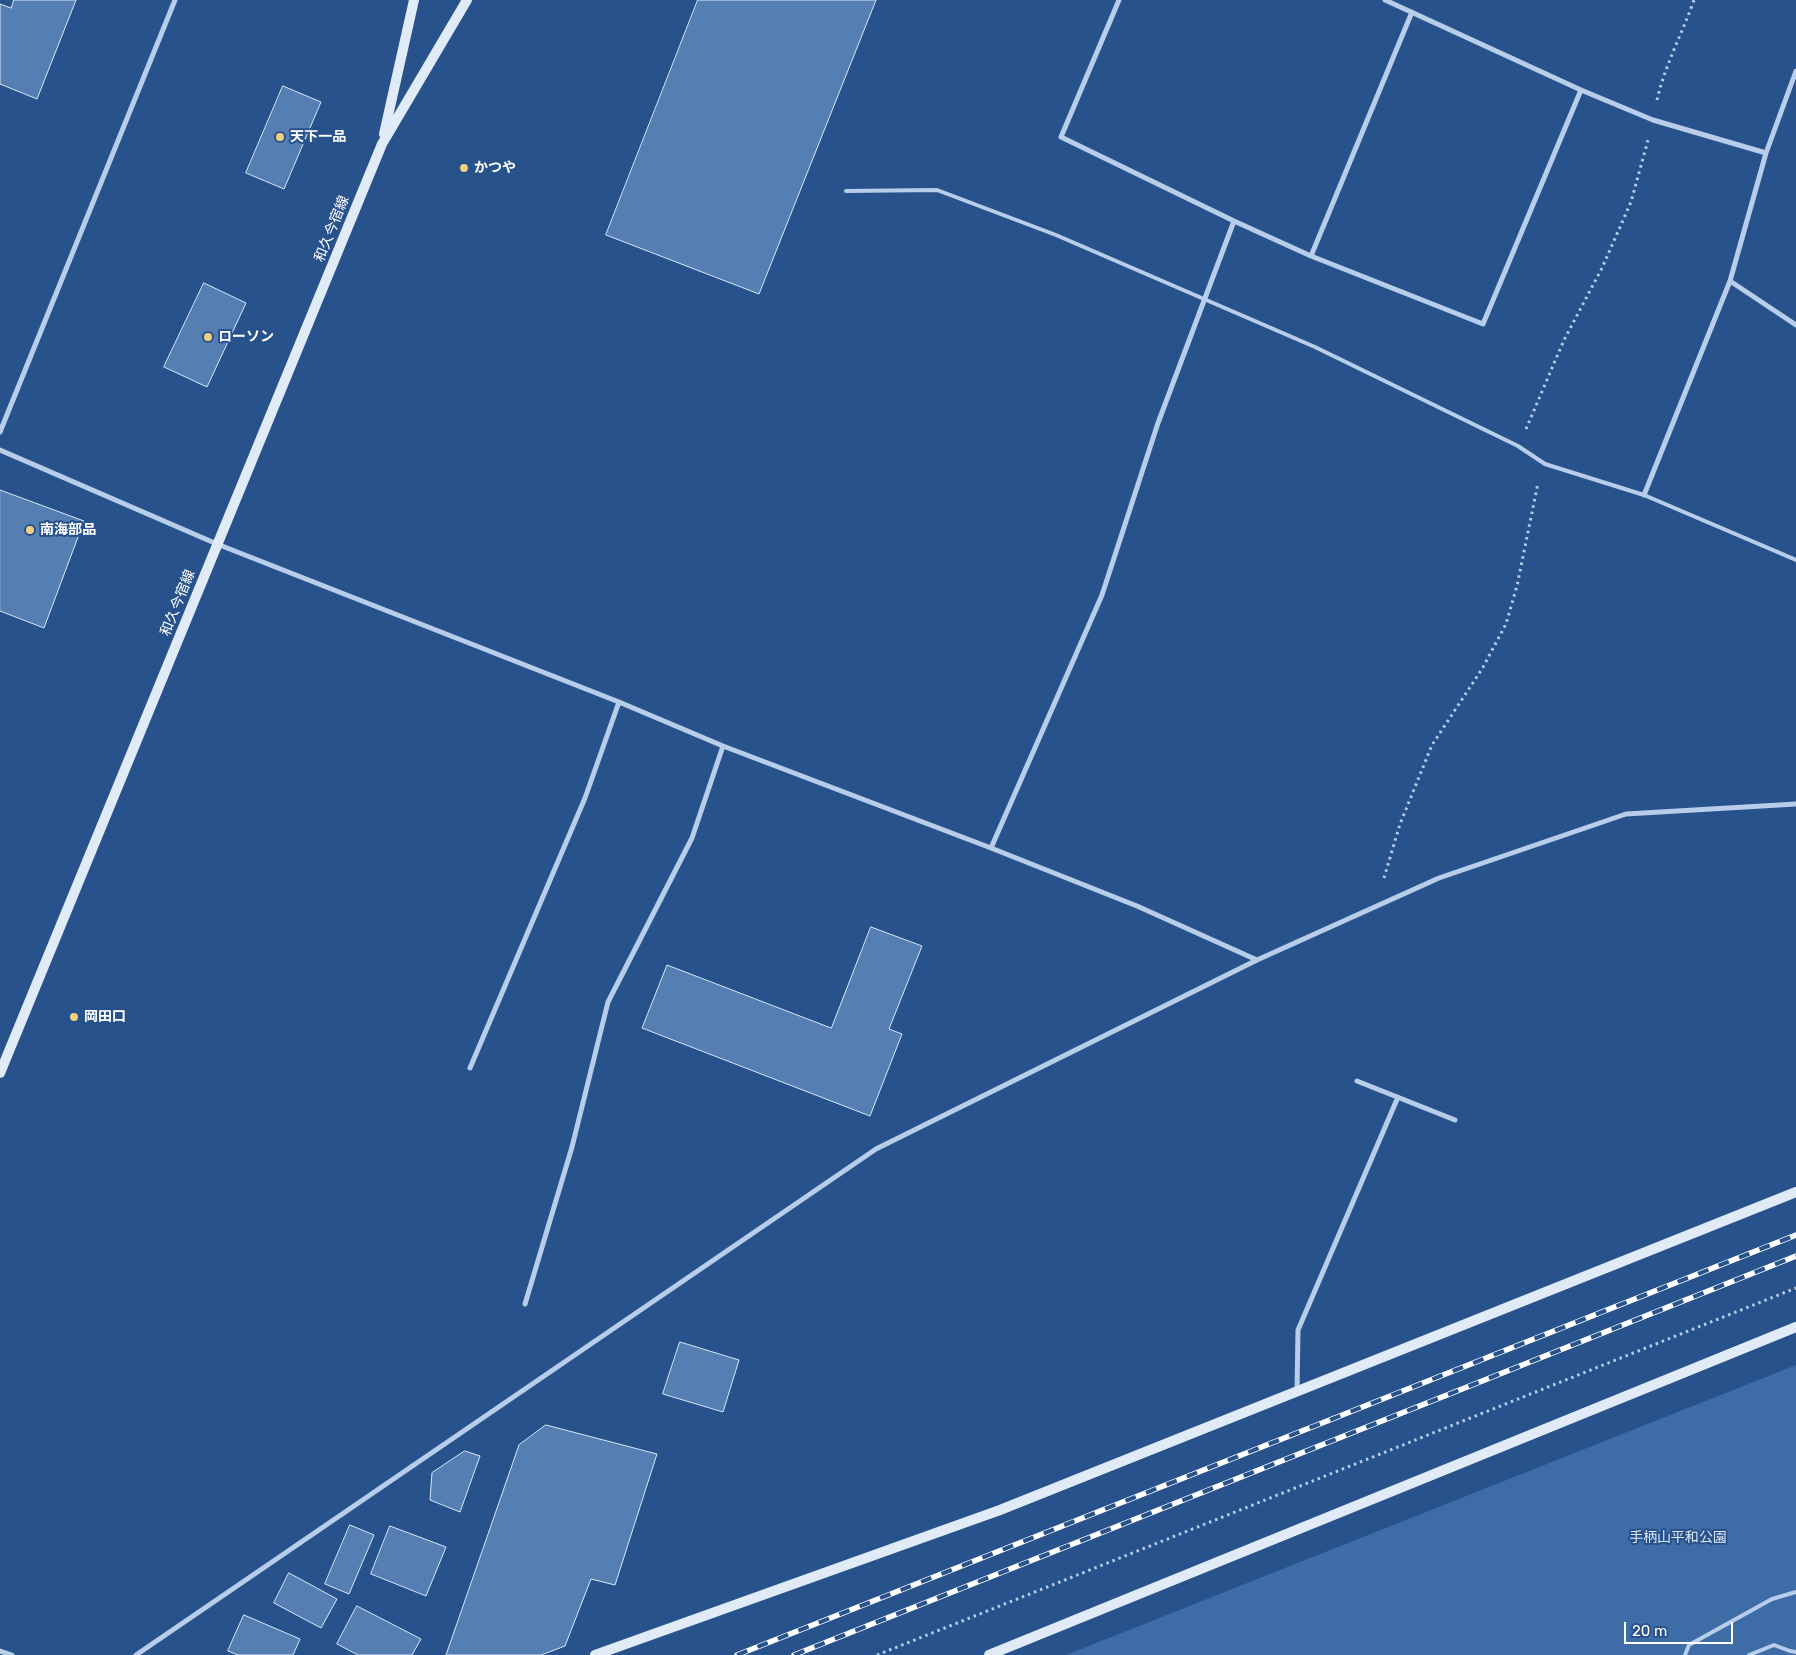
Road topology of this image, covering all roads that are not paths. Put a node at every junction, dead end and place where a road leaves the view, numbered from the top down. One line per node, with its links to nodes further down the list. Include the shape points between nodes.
1 (175, 0): 17 (street)
2 (414, 0): 9 (street, 和久今宿線)
3 (467, 0): 9 (street, 和久今宿線)
4 (1119, 0): 12 (street, via 1061,137)
5 (1385, 0): 6 (street)
6 (1412, 12): 8 (street); 13 (street)
7 (1796, 71): 10 (street)
8 (1581, 90): 10 (street, via 1653,120); 13 (street, via 1483,324)
9 (382, 144): 20 (street, 和久今宿線)
10 (1766, 153): 14 (street)
11 (846, 191): 15 (lane, via 937,190 1056,235)
12 (1234, 221): 13 (street); 15 (street)
13 (1311, 256)
14 (1730, 281): 16 (street); 19 (street)
15 (1204, 299): 19 (lane, via 1316,347 1518,446 1545,464); 25 (street, via 1158,423 1102,595)
16 (1796, 325)
17 (0, 432)
18 (0, 450): 20 (street)
19 (1644, 495): 21 (lane)
20 (218, 544): 22 (street); 28 (street, 和久今宿線)
21 (1796, 560)
22 (619, 702): 23 (street); 27 (street, via 586,798)
23 (723, 746): 25 (street); 33 (street, via 692,838 608,1002 572,1147)
24 (1796, 804): 26 (street, via 1626,814 1440,878)
25 (991, 848): 26 (street, via 1137,906)
26 (1257, 960): 40 (street, via 876,1149)
27 (470, 1068)
28 (0, 1073)
29 (1357, 1081): 30 (street)
30 (1398, 1097): 31 (street); 35 (street, via 1298,1330)
31 (1455, 1120)
32 (1796, 1192): 35 (street)
33 (525, 1304)
34 (1796, 1327): 42 (street)
35 (1297, 1392): 41 (street, via 1000,1510)
36 (1796, 1592): 43 (lane, via 1772,1598 1689,1646)
37 (0, 1651): 39 (street)
38 (1796, 1652): 44 (lane, via 1774,1646)
39 (12, 1655)
40 (136, 1655)
41 (595, 1655)
42 (989, 1655)
43 (1685, 1655)
44 (1749, 1655)

